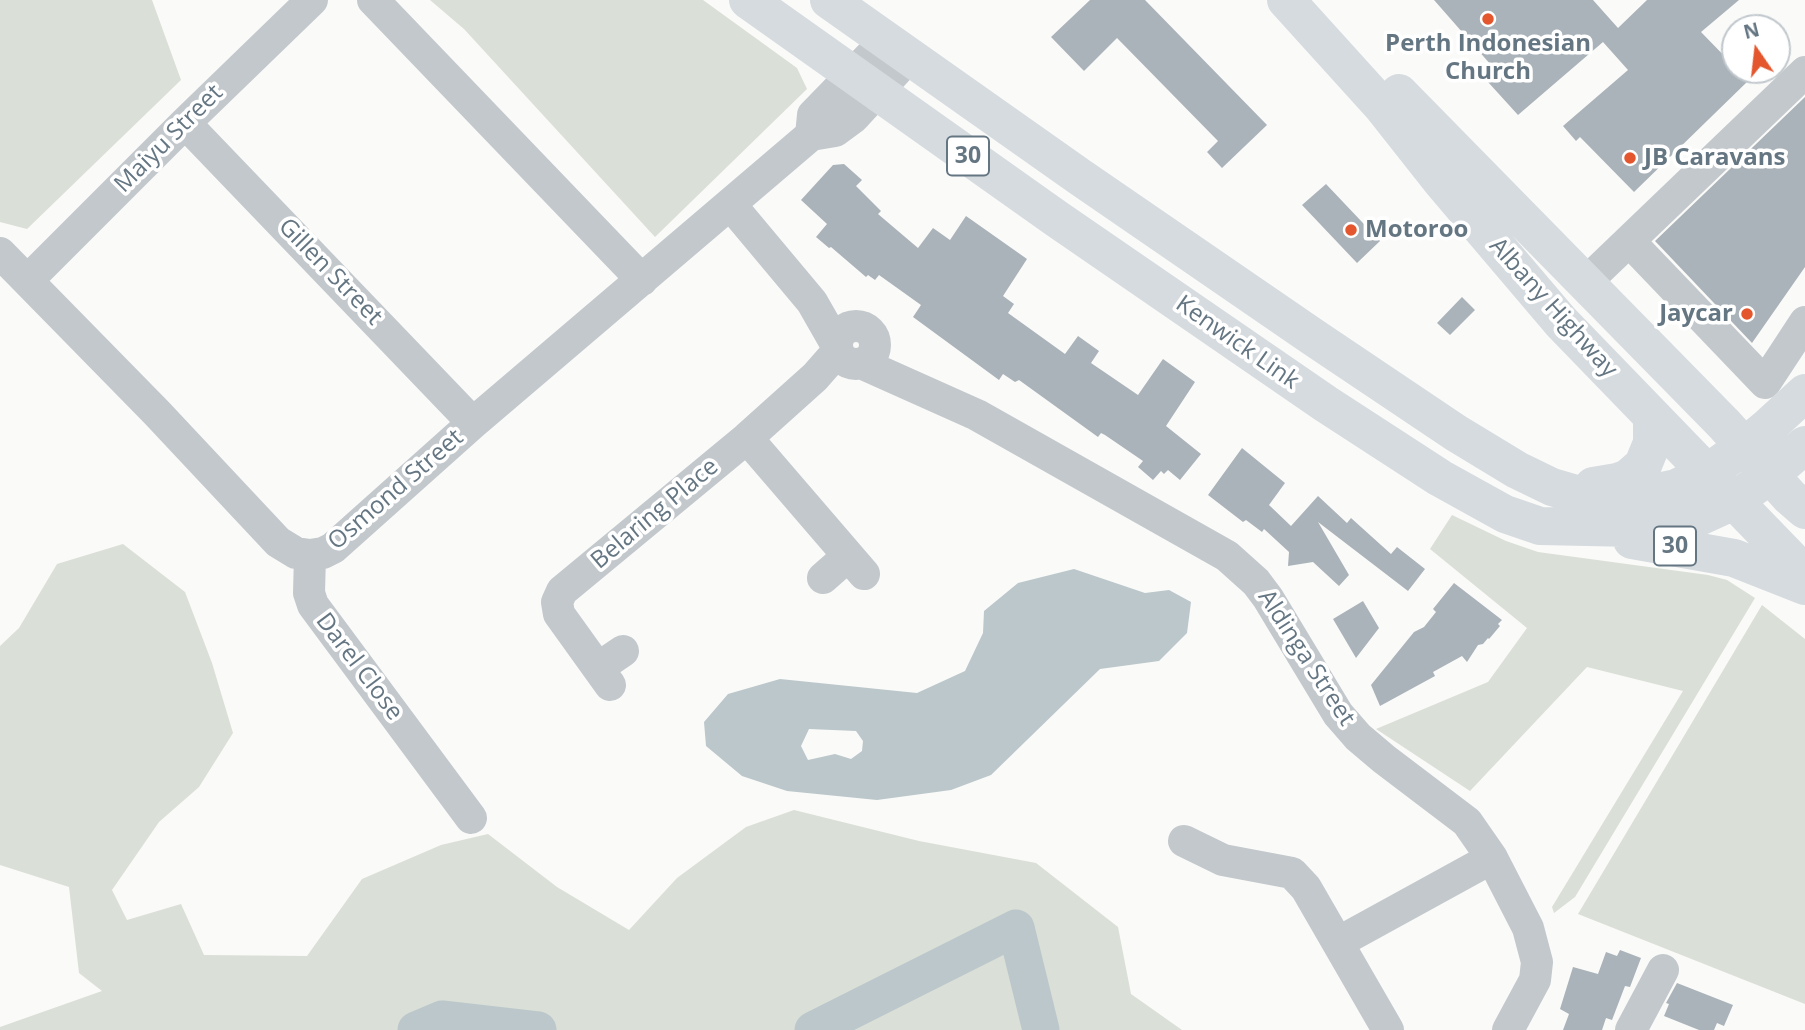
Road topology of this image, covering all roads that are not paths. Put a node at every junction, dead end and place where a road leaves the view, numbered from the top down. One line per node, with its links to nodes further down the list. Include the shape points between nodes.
1 (312, 0): 10 (street, Maiyu Street)
2 (373, 0): 15 (street)
3 (748, 0): 9 (main road, Kenwick Link / 30)
4 (829, 0): 7 (main road, Kenwick Link / 30)
5 (1286, 0): 20 (main road, Albany Highway, via 1382,106 1561,322)
6 (1311, 0): 16 (main road, Albany Highway)
7 (898, 48): 9 (street, Osmond Street); 27 (main road, Kenwick Link / 30, via 1447,427)
8 (1805, 72): 12 (street)
9 (866, 83): 11 (street, Osmond Street, via 854,117 835,131 811,135); 30 (main road, Kenwick Link / 30, via 1056,219 1378,438 1477,499)
10 (185, 122): 14 (street, Maiyu Street); 21 (street, Gillen Street)
11 (730, 204): 15 (street, Osmond Street); 18 (street, Aldinga Street)
12 (1629, 241): 16 (street); 17 (street, via 1765,383)
13 (0, 253): 14 (street, Osmond Street)
14 (28, 280): 31 (street, Osmond Street, via 278,542)
15 (642, 280): 21 (street, Osmond Street)
16 (1585, 283): 24 (main road, Albany Highway)
17 (1805, 322)
18 (852, 350): 22 (street, Belaring Place); 38 (street, Aldinga Street, via 894,378 977,415 1227,556 1268,597 1338,714 1358,737 1467,822)
19 (1805, 393): 24 (main road, Kenwick Link)
20 (1652, 416): 25 (main road, Albany Highway); 27 (main road, via 1651,450 1628,478 1594,486)
21 (473, 423): 31 (street, Osmond Street, via 333,548)
22 (747, 438): 33 (street, via 856,565); 35 (street, Belaring Place, via 562,591 557,602 559,614)
23 (1805, 445): 26 (main road, Kenwick Link)
24 (1745, 446): 25 (main road, Kenwick Link / 30); 26 (main road, Albany Highway)
25 (1707, 473): 27 (main road, Kenwick Link / 30, via 1676,488 1643,495 1583,496); 28 (main road, Albany Highway)
26 (1770, 475): 28 (main road, Kenwick Link); 29 (main road, Albany Highway)
27 (1552, 486)
28 (1734, 502): 30 (main road, Kenwick Link / 30, via 1699,517 1634,528); 32 (main road, Albany Highway)
29 (1805, 510)
30 (1540, 526): 34 (main road, 30, via 1707,551)
31 (310, 555): 36 (street, Darel Close, via 313,605)
32 (1805, 574)
33 (822, 578)
34 (1805, 586)
35 (610, 668)
36 (471, 818)
37 (1184, 841): 39 (street, via 1223,860 1292,873)
38 (1492, 858): 39 (street); 42 (street, Aldinga Street, via 1528,928 1537,962 1535,980)
39 (1339, 942): 41 (street)
40 (1663, 970): 43 (street)
41 (1388, 1030)
42 (1508, 1030)
43 (1631, 1030)

